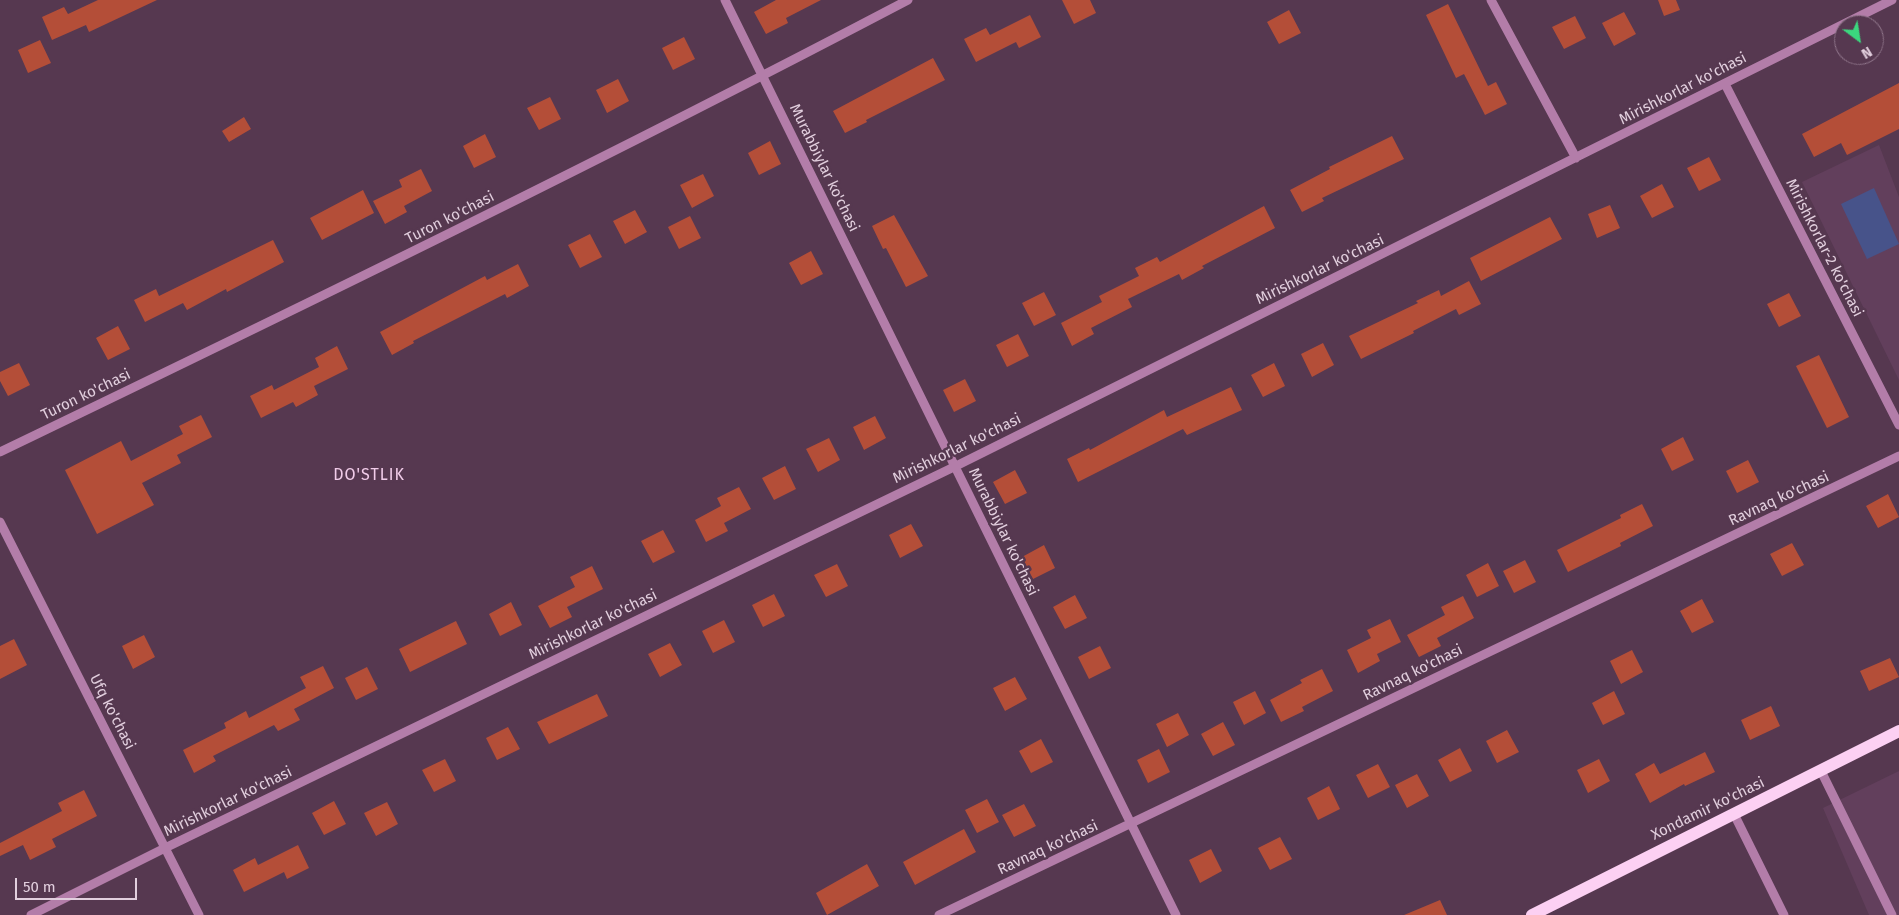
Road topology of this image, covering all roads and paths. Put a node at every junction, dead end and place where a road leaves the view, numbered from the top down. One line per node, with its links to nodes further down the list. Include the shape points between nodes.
1 (725, 0): 5 (street, Murabbiylar ko'chasi)
2 (908, 0): 5 (street, Turon ko'chasi)
3 (1491, 0): 7 (street)
4 (1892, 0): 6 (street, Mirishkorlar ko'chasi)
5 (764, 76): 9 (street, Turon ko'chasi, via 381,269); 11 (street, Murabbiylar ko'chasi)
6 (1724, 84): 7 (street, Mirishkorlar ko'chasi); 8 (street, Mirishkorlar-2 ko'chasi)
7 (1576, 158): 11 (street, Mirishkorlar ko'chasi)
8 (1899, 425)
9 (0, 452)
10 (1899, 456): 16 (street, Ravnaq ko'chasi)
11 (956, 466): 16 (street, Murabbiylar ko'chasi); 17 (street, Mirishkorlar ko'chasi)
12 (0, 522): 17 (street, Ufq ko'chasi)
13 (1899, 732): 14 (main road, Xondamir ko'chasi)
14 (1821, 771): 15 (main road, Xondamir ko'chasi); 24 (street)
15 (1734, 814): 22 (main road, Xondamir ko'chasi); 23 (street)
16 (1131, 824): 20 (street, Ravnaq ko'chasi); 21 (street, Murabbiylar ko'chasi)
17 (165, 848): 18 (street, Mirishkorlar ko'chasi); 19 (street, Ufq ko'chasi)
18 (31, 915)
19 (198, 915)
20 (939, 915)
21 (1176, 915)
22 (1532, 915)
23 (1784, 915)
24 (1892, 915)

